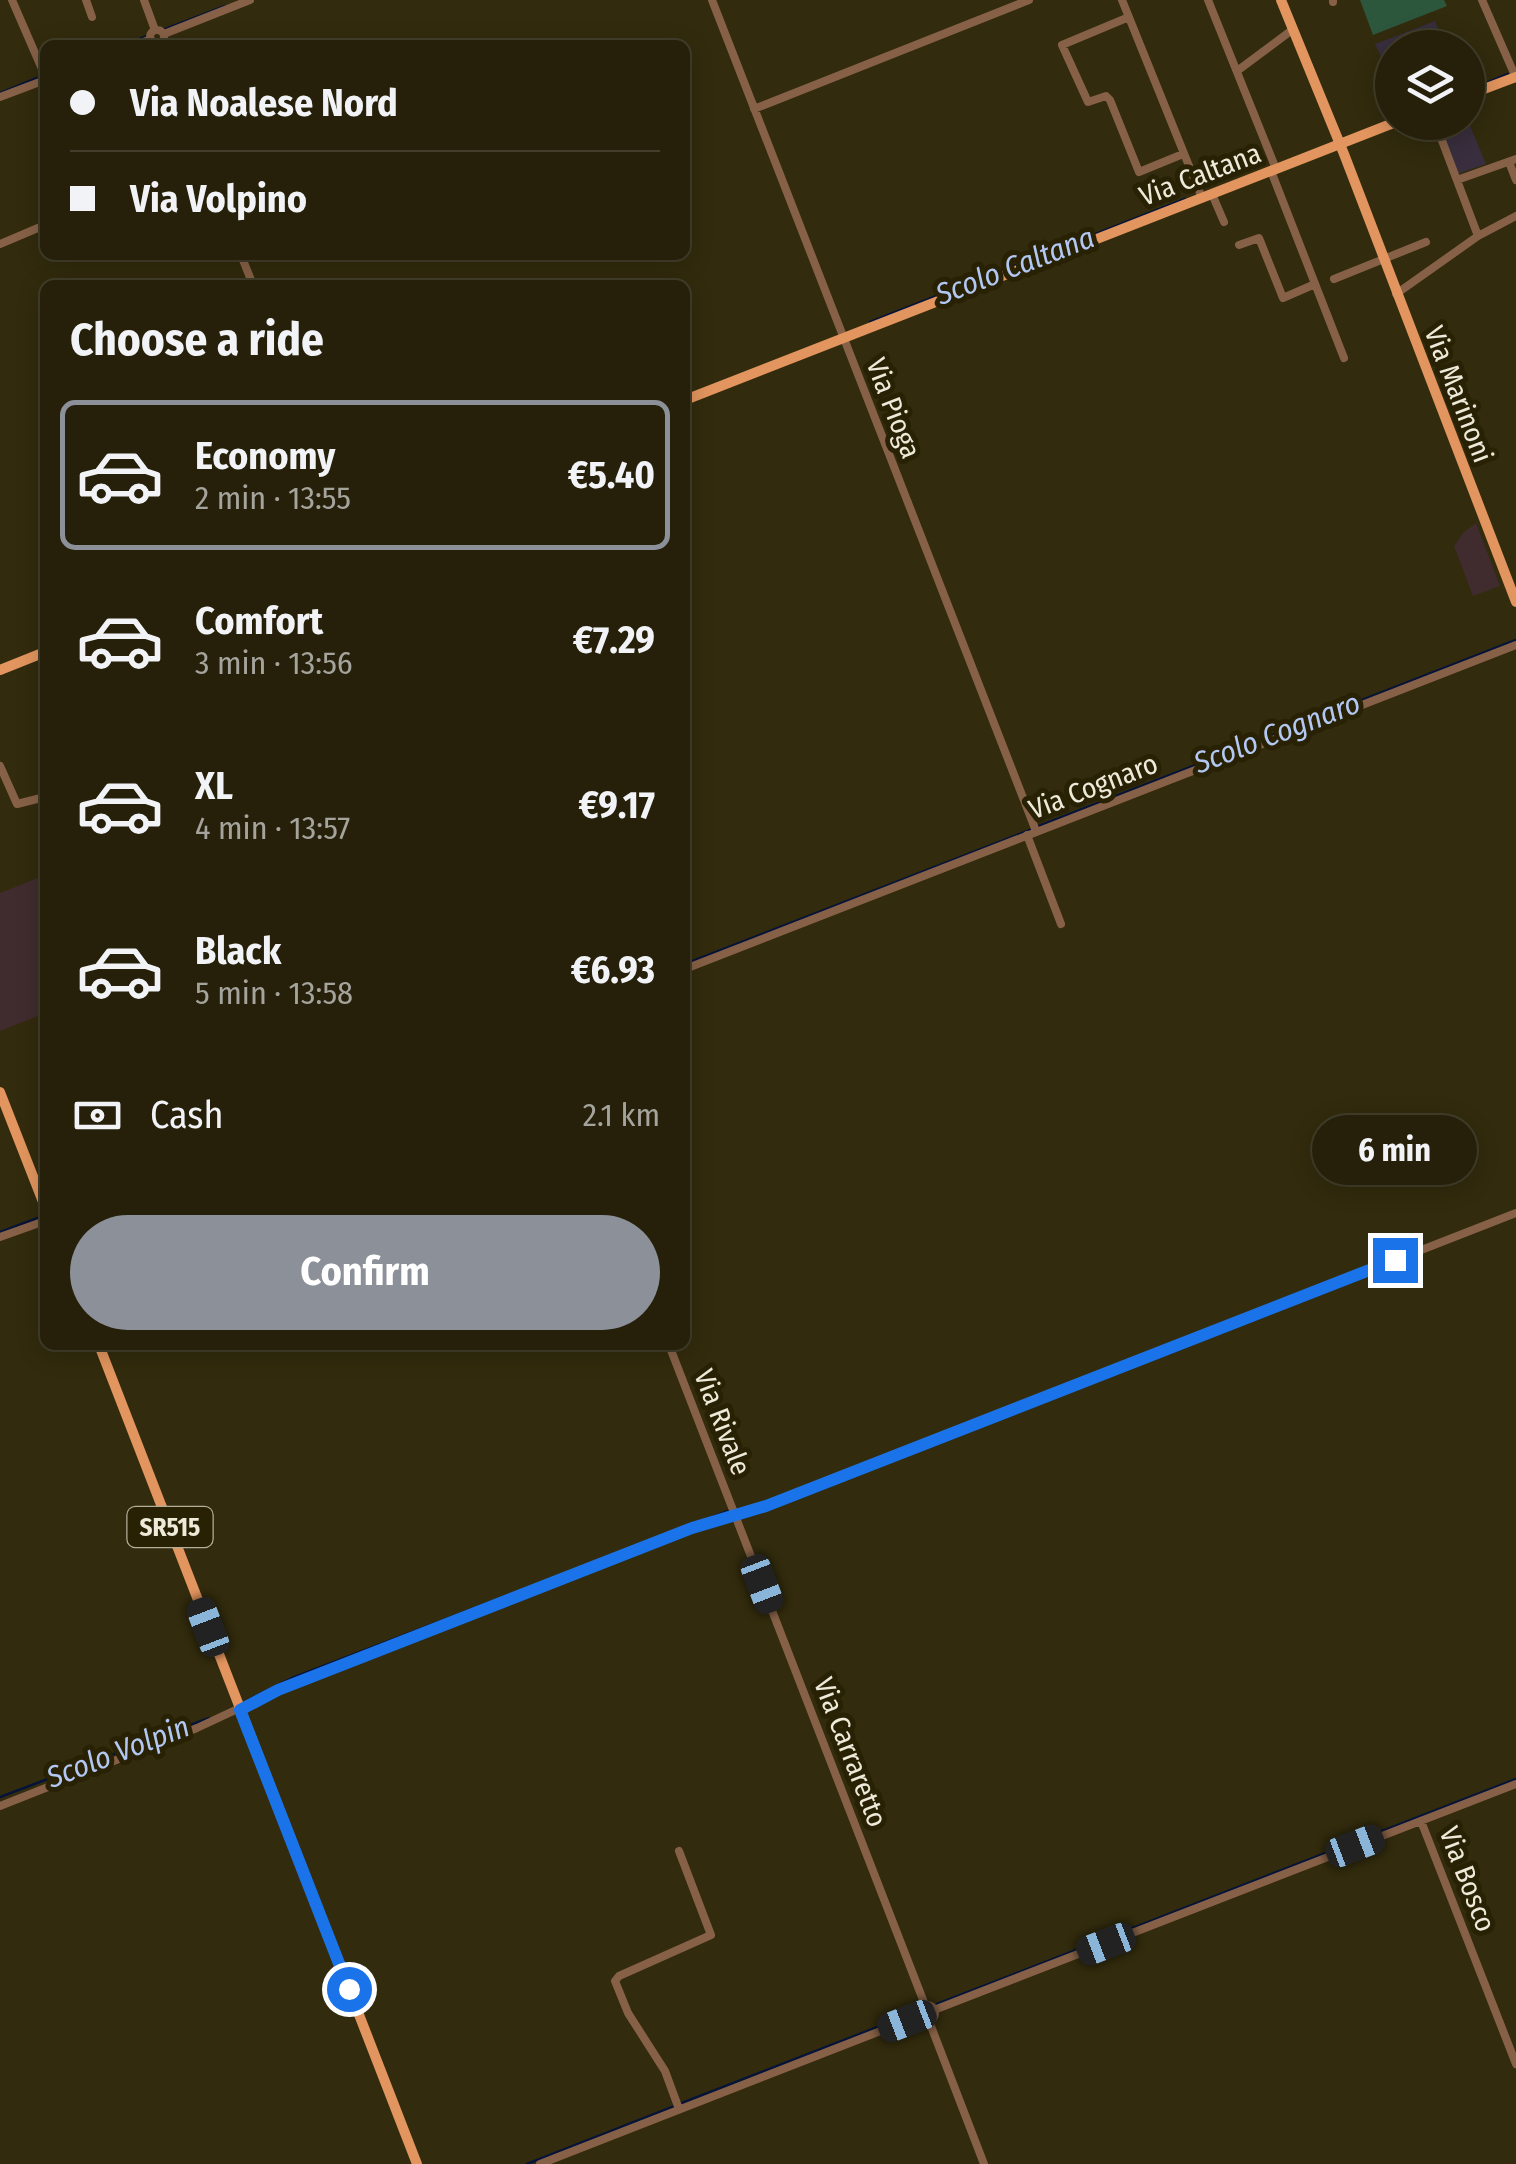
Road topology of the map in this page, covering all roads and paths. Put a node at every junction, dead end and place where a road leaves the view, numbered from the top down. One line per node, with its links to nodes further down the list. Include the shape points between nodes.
1 (12, 0): 15 (street)
2 (144, 0): 14 (street)
3 (250, 0): 14 (street)
4 (712, 0): 21 (street, Via Pioga)
5 (1029, 0): 21 (street)
6 (1122, 0): 11 (street)
7 (1208, 0): 16 (street)
8 (1280, 0): 13 (main road, Via Marinoni)
9 (1482, 0): 17 (street)
10 (88, 1): 12 (street)
11 (1129, 17): 25 (street); 25 (street, via 1062,45 1088,102 1110,100 1139,172)
12 (92, 18)
13 (1292, 30): 16 (street); 24 (main road, Via Marinoni)
14 (158, 38)
15 (40, 66)
16 (1236, 71): 27 (street)
17 (1516, 77): 19 (main road)
18 (40, 80): 20 (street)
19 (1485, 89)
20 (0, 98)
21 (754, 109): 42 (street, Via Pioga)
22 (1375, 130): 24 (main road, Via Caltana)
23 (1441, 140): 28 (street)
24 (1339, 144): 27 (main road, Via Caltana); 38 (main road, Via Marinoni)
25 (1183, 154): 30 (street)
26 (1512, 160): 28 (street); 29 (street)
27 (1274, 170): 30 (main road, Via Caltana); 40 (street)
28 (1457, 180): 34 (street)
29 (1516, 180)
30 (1207, 196): 32 (street); 42 (main road, Via Caltana)
31 (1516, 216): 34 (street)
32 (1224, 222)
33 (40, 228): 36 (street)
34 (1478, 236): 41 (street)
35 (1426, 242): 38 (street)
36 (0, 244)
37 (1239, 246): 40 (street, via 1259,238 1283,298)
38 (1382, 259): 39 (street); 41 (main road, Via Marinoni)
39 (1334, 279)
40 (1315, 284): 43 (street)
41 (1396, 294): 45 (main road, Via Marinoni)
42 (843, 339): 44 (main road, Via Caltana); 51 (street, Via Pioga)
43 (1344, 358)
44 (690, 398)
45 (1516, 602)
46 (1516, 645): 51 (street, Via Cognaro)
47 (40, 654): 48 (main road)
48 (0, 670)
49 (0, 766): 50 (street, via 17,804)
50 (40, 798)
51 (1032, 833): 52 (street, Via Pioga); 53 (street, Via Cognaro)
52 (1062, 924)
53 (690, 967)
54 (0, 1092): 55 (main road)
55 (40, 1194)
56 (1516, 1214): 61 (street, via 766,1506)
57 (40, 1223): 58 (street)
58 (0, 1237)
59 (101, 1350): 62 (main road, SR515)
60 (671, 1350): 61 (street, Via Rivale)
61 (733, 1512): 62 (street); 67 (street, Via Carraretto)
62 (240, 1710): 64 (street); 72 (main road)
63 (1516, 1784): 65 (street)
64 (0, 1806)
65 (1421, 1820): 67 (street); 70 (street, Via Bosco)
66 (678, 1851): 71 (street, via 711,1935 615,1981)
67 (930, 2008): 68 (street); 69 (street)
68 (920, 2016): 69 (street); 71 (street)
69 (929, 2021): 74 (street)
70 (1516, 2064)
71 (678, 2106): 73 (street)
72 (417, 2164)
73 (540, 2164)
74 (984, 2164)

